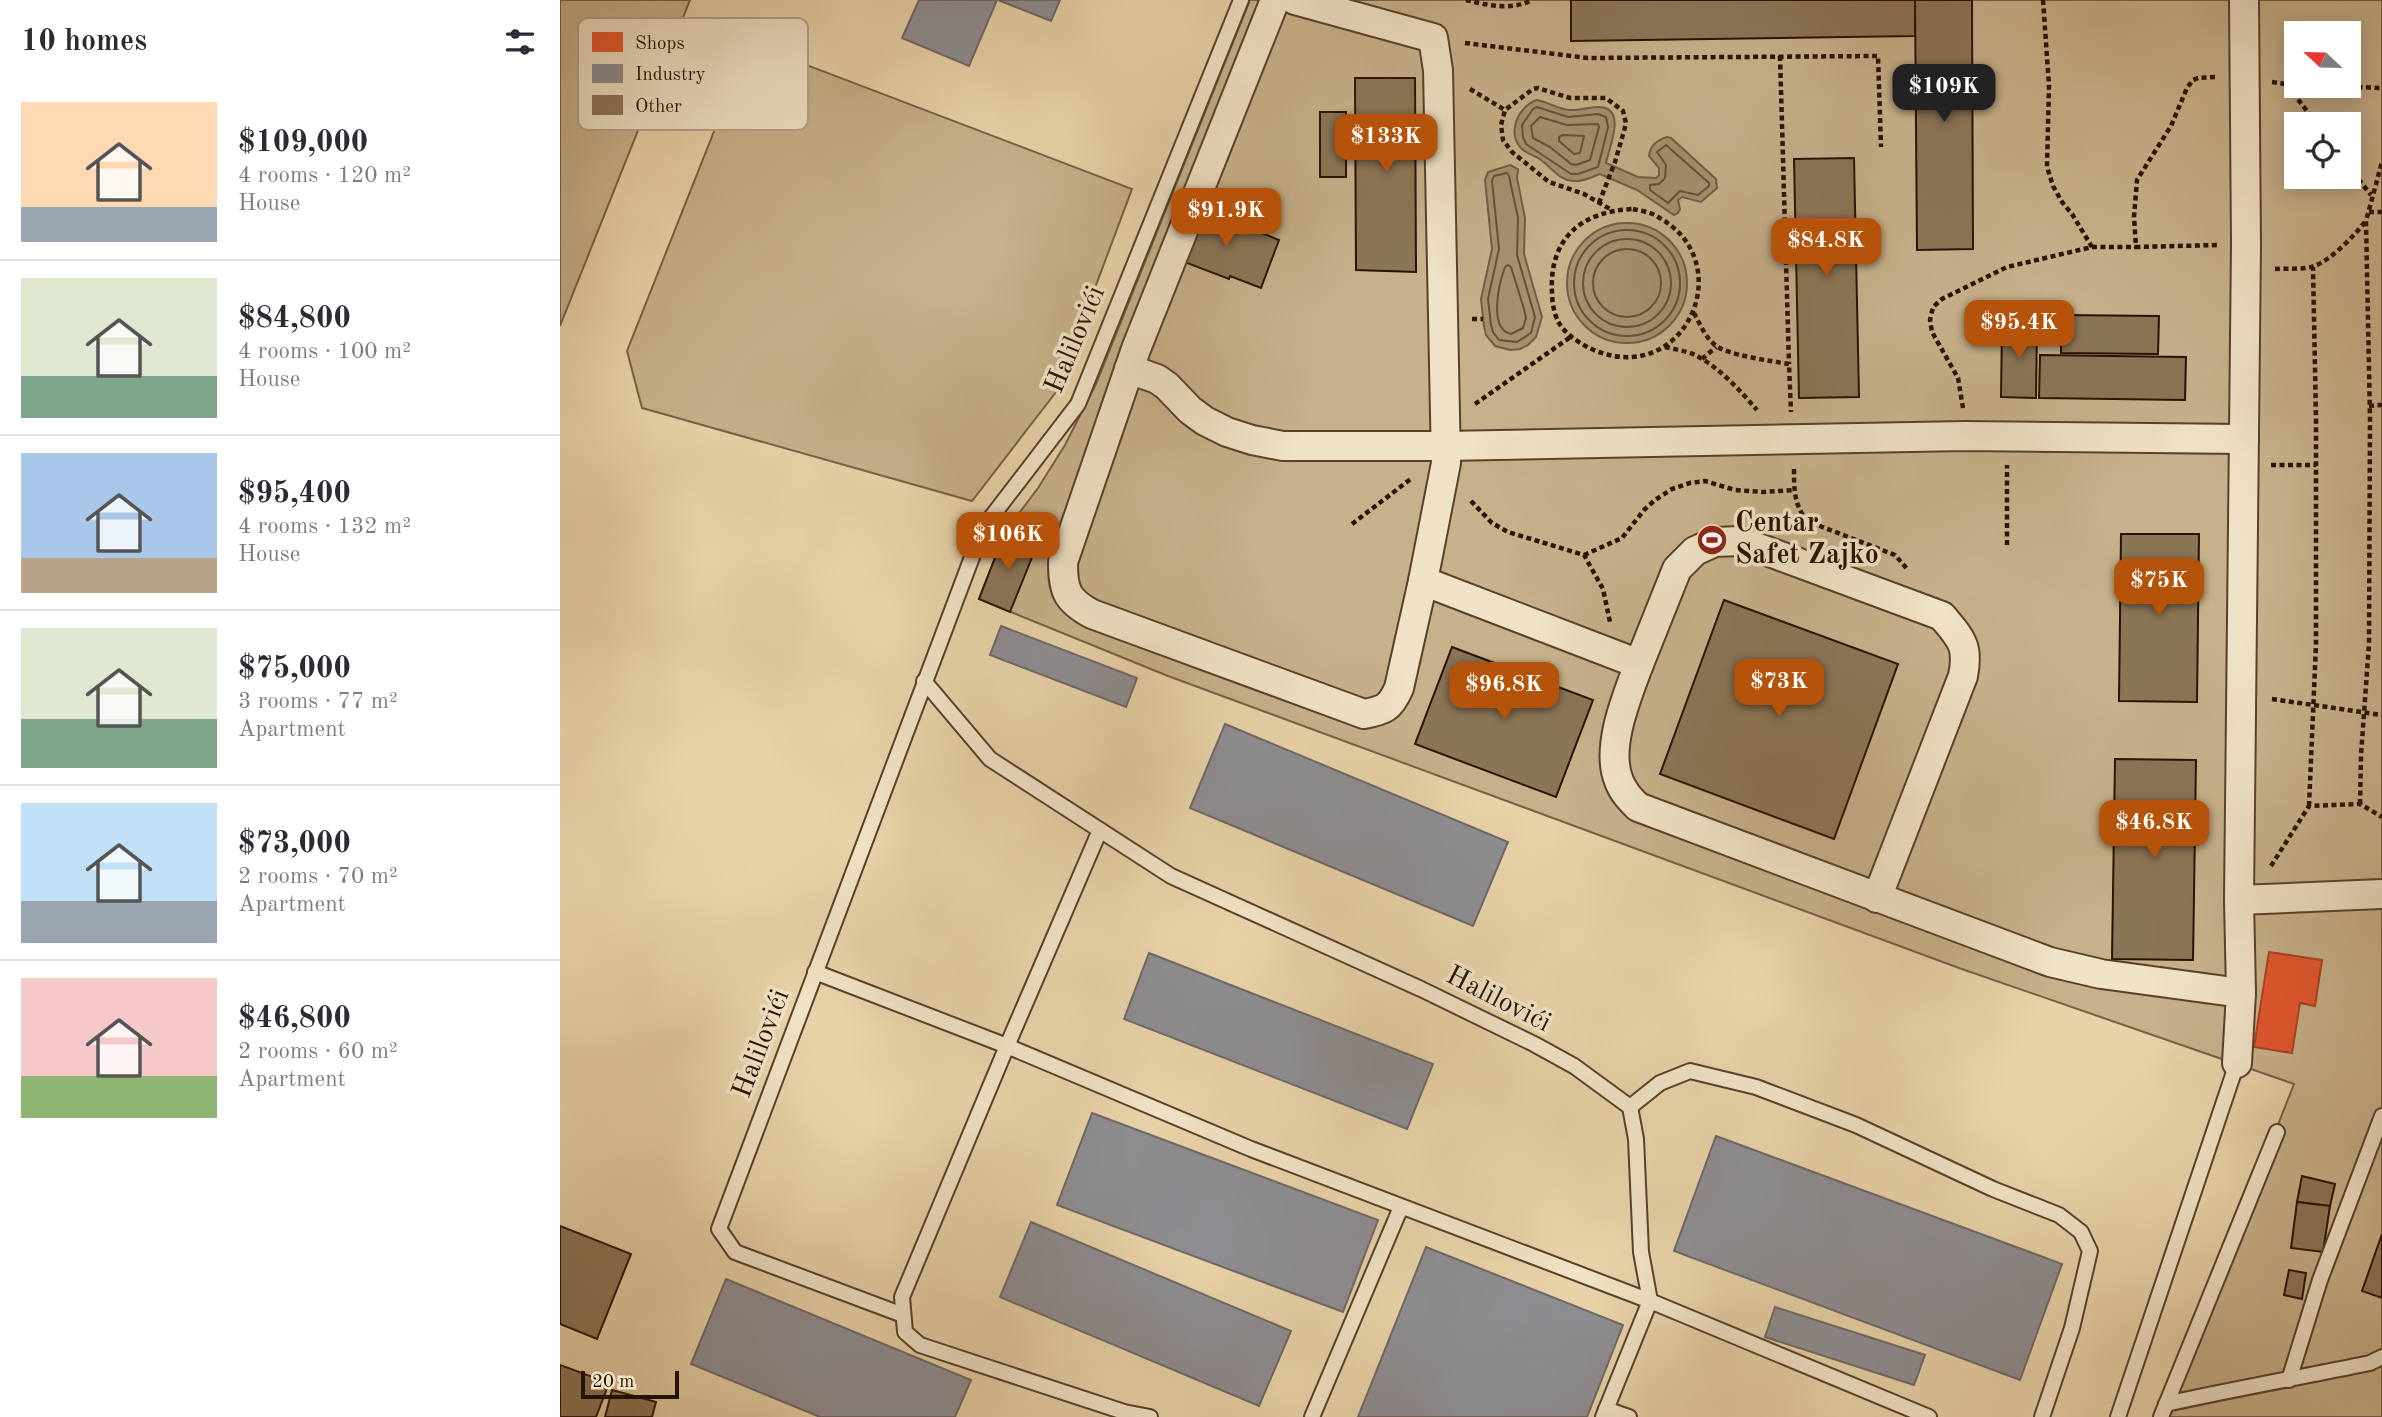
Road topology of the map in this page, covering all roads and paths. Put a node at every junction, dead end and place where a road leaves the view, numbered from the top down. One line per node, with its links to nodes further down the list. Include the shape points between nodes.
1 (1241, 0): 53 (lane, Halilovići, via 1078,404 983,528)
2 (1275, 0): 35 (street)
3 (1295, 0): 8 (street)
4 (1465, 0): 5 (path, via 1501,6)
5 (1532, 0)
6 (2043, 0): 25 (path, via 2048,167 2053,186)
7 (2244, 0): 10 (street)
8 (1433, 38): 9 (path, via 1588,58); 38 (street, via 1438,70)
9 (1780, 56): 16 (path, via 1878,56); 34 (path)
10 (2245, 79): 11 (path); 26 (path, via 2198,78 2187,88 2171,126 2137,180); 27 (street)
11 (2284, 84)
12 (2361, 87): 13 (path)
13 (2382, 88)
14 (2297, 98): 15 (path)
15 (2308, 112)
16 (1881, 147)
17 (2382, 162): 19 (path)
18 (2361, 182): 19 (path)
19 (2372, 196): 22 (path)
20 (1599, 203): 20 (path, via 1549,181 1512,152 1503,140 1505,110 1538,88 1570,98 1606,98 1623,111 1626,123); 21 (path)
21 (1611, 210): 29 (path, via 1656,215 1690,245 1700,290); 30 (path, via 1589,218 1571,232 1551,274 1559,323)
22 (2369, 212): 23 (path); 24 (path)
23 (2382, 212)
24 (2366, 222): 28 (path); 37 (path)
25 (2092, 247): 26 (path); 39 (path, via 2007,267 1933,307 1932,332 1962,391)
26 (2136, 247): 27 (path)
27 (2245, 258): 28 (path); 42 (street)
28 (2313, 267): 44 (path)
29 (1694, 312): 31 (path, via 1682,332); 32 (path)
30 (1572, 336): 31 (path, via 1591,350 1616,358 1641,356); 38 (path, via 1468,409)
31 (1665, 347): 33 (path)
32 (1716, 347): 33 (path); 34 (path)
33 (1702, 359): 41 (path, via 1746,397)
34 (1789, 365): 41 (path)
35 (1129, 369): 43 (street, via 1157,379 1205,421 1252,440 1283,446); 49 (street, via 1063,562 1067,595 1077,606 1364,714 1381,711 1396,695)
36 (2382, 405): 37 (path)
37 (2369, 406): 56 (path, via 2369,644)
38 (1446, 415): 43 (street)
39 (1965, 436): 40 (street); 41 (street)
40 (2007, 436): 42 (street); 47 (path)
41 (1783, 441): 43 (street); 45 (path)
42 (2244, 452): 44 (path); 54 (street)
43 (1446, 454): 46 (path); 48 (path, via 1460,468 1471,502 1492,523); 49 (street)
44 (2316, 466): 55 (path)
45 (1794, 490): 48 (path, via 1763,492 1704,481 1690,483 1656,500 1622,538); 50 (path, via 1798,510 1807,521 1895,555 1907,567)
46 (1352, 524)
47 (2007, 545)
48 (1584, 555): 51 (path, via 1607,604)
49 (1423, 581): 51 (street)
50 (1915, 606): 52 (street, via 1740,541 1715,542 1695,551 1677,569); 63 (street, via 1942,616 1959,637 1966,657 1963,676)
51 (1607, 651): 52 (street)
52 (1639, 664): 63 (street, via 1621,714 1615,755 1617,779 1638,807)
53 (924, 681): 61 (lane, Halilovići, via 990,759); 65 (lane, Halilovići)
54 (2243, 700): 55 (path); 64 (street)
55 (2312, 704): 56 (path); 59 (path)
56 (2363, 713): 57 (path); 58 (path)
57 (2382, 715)
58 (2360, 804): 59 (path); 60 (path)
59 (2309, 806): 64 (path)
60 (2382, 817)
61 (1100, 830): 67 (lane); 69 (lane, Halilovići, via 1171,876 1534,1044 1574,1066)
62 (2382, 894): 64 (street)
63 (1877, 898): 66 (street, via 2050,962 2101,974)
64 (2245, 899): 66 (street)
65 (815, 972): 67 (lane); 74 (lane, Halilovići, via 719,1229 735,1252)
66 (2241, 993): 68 (street)
67 (1007, 1046): 72 (lane); 74 (lane, via 902,1297)
68 (2236, 1063): 86 (lane)
69 (1630, 1107): 73 (lane, via 1636,1139 1641,1252); 85 (lane, via 1660,1083 1690,1071 1742,1084 1856,1125 2059,1215 2081,1233 2090,1251 2072,1328)
70 (2382, 1116): 76 (lane, via 2320,1280)
71 (2277, 1132): 78 (lane)
72 (1401, 1207): 73 (lane); 81 (lane)
73 (1650, 1301): 77 (lane); 79 (lane)
74 (903, 1315): 80 (lane, via 905,1332 920,1345)
75 (2382, 1357): 76 (lane)
76 (2289, 1380): 78 (lane, via 2264,1382)
77 (1909, 1409): 83 (lane); 84 (lane)
78 (2163, 1410)
79 (1605, 1413): 82 (lane)
80 (1150, 1417)
81 (1312, 1417)
82 (1629, 1417)
83 (1896, 1417)
84 (1929, 1417)
85 (2042, 1417)
86 (2118, 1417)

